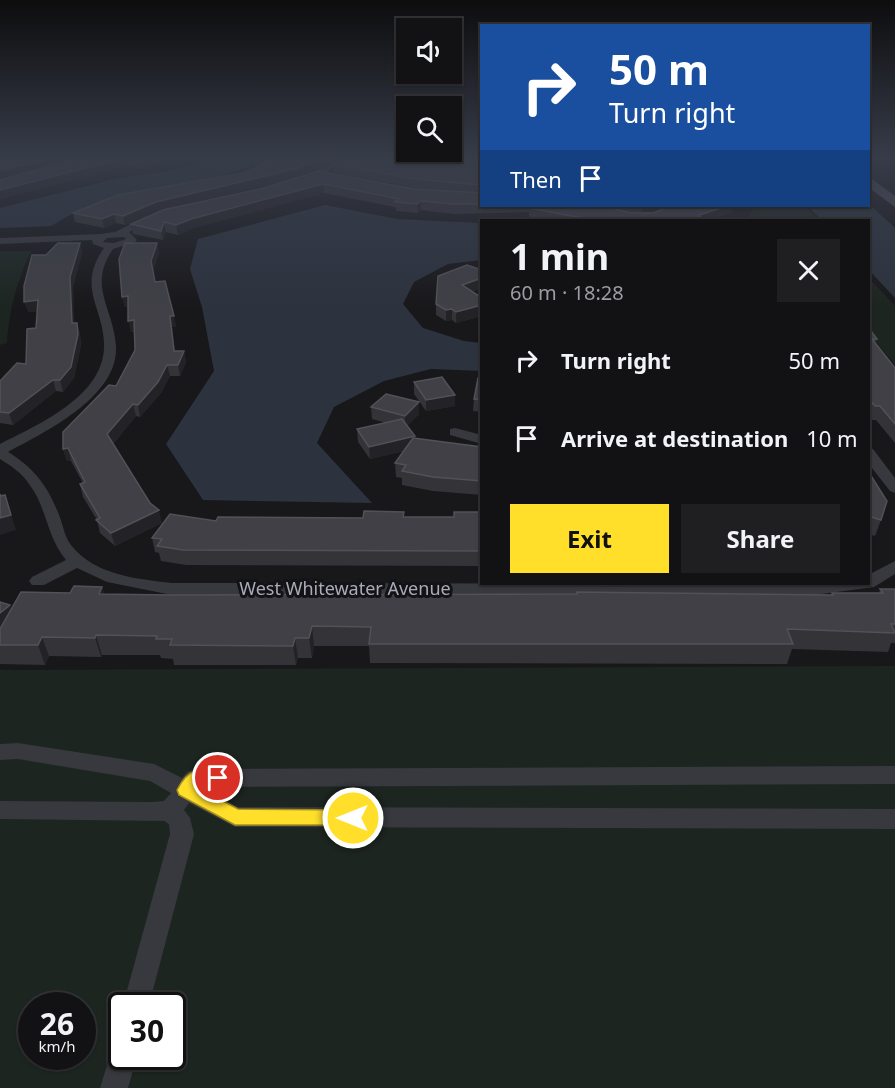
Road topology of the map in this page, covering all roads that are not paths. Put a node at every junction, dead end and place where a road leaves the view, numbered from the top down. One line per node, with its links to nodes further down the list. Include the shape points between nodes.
1 (157, 216): 2 (street)
2 (119, 233): 4 (street); 4 (street, via 130,235 132,240)
3 (0, 241): 4 (street)
4 (102, 243): 5 (street); 8 (street, via 96,284 110,349 102,374 87,395 53,421)
5 (0, 246)
6 (455, 432): 7 (street)
7 (480, 439)
8 (0, 452): 11 (street, West Whitewater Avenue, via 27,470 42,488 62,545)
9 (870, 457): 10 (street)
10 (895, 488)
11 (78, 561): 13 (street); 15 (street, West Whitewater Avenue, via 120,581 172,589)
12 (895, 566): 14 (street)
13 (38, 581)
14 (870, 582)
15 (854, 585)
16 (0, 752): 18 (street, via 18,751 154,772)
17 (895, 775): 18 (street, via 195,778)
18 (186, 790): 20 (street); 21 (street, via 235,817)
19 (0, 808): 20 (street, via 153,806)
20 (169, 812): 22 (street, via 179,818 182,834)
21 (895, 819)
22 (139, 992)
23 (119, 1070): 24 (street)
24 (114, 1088)

